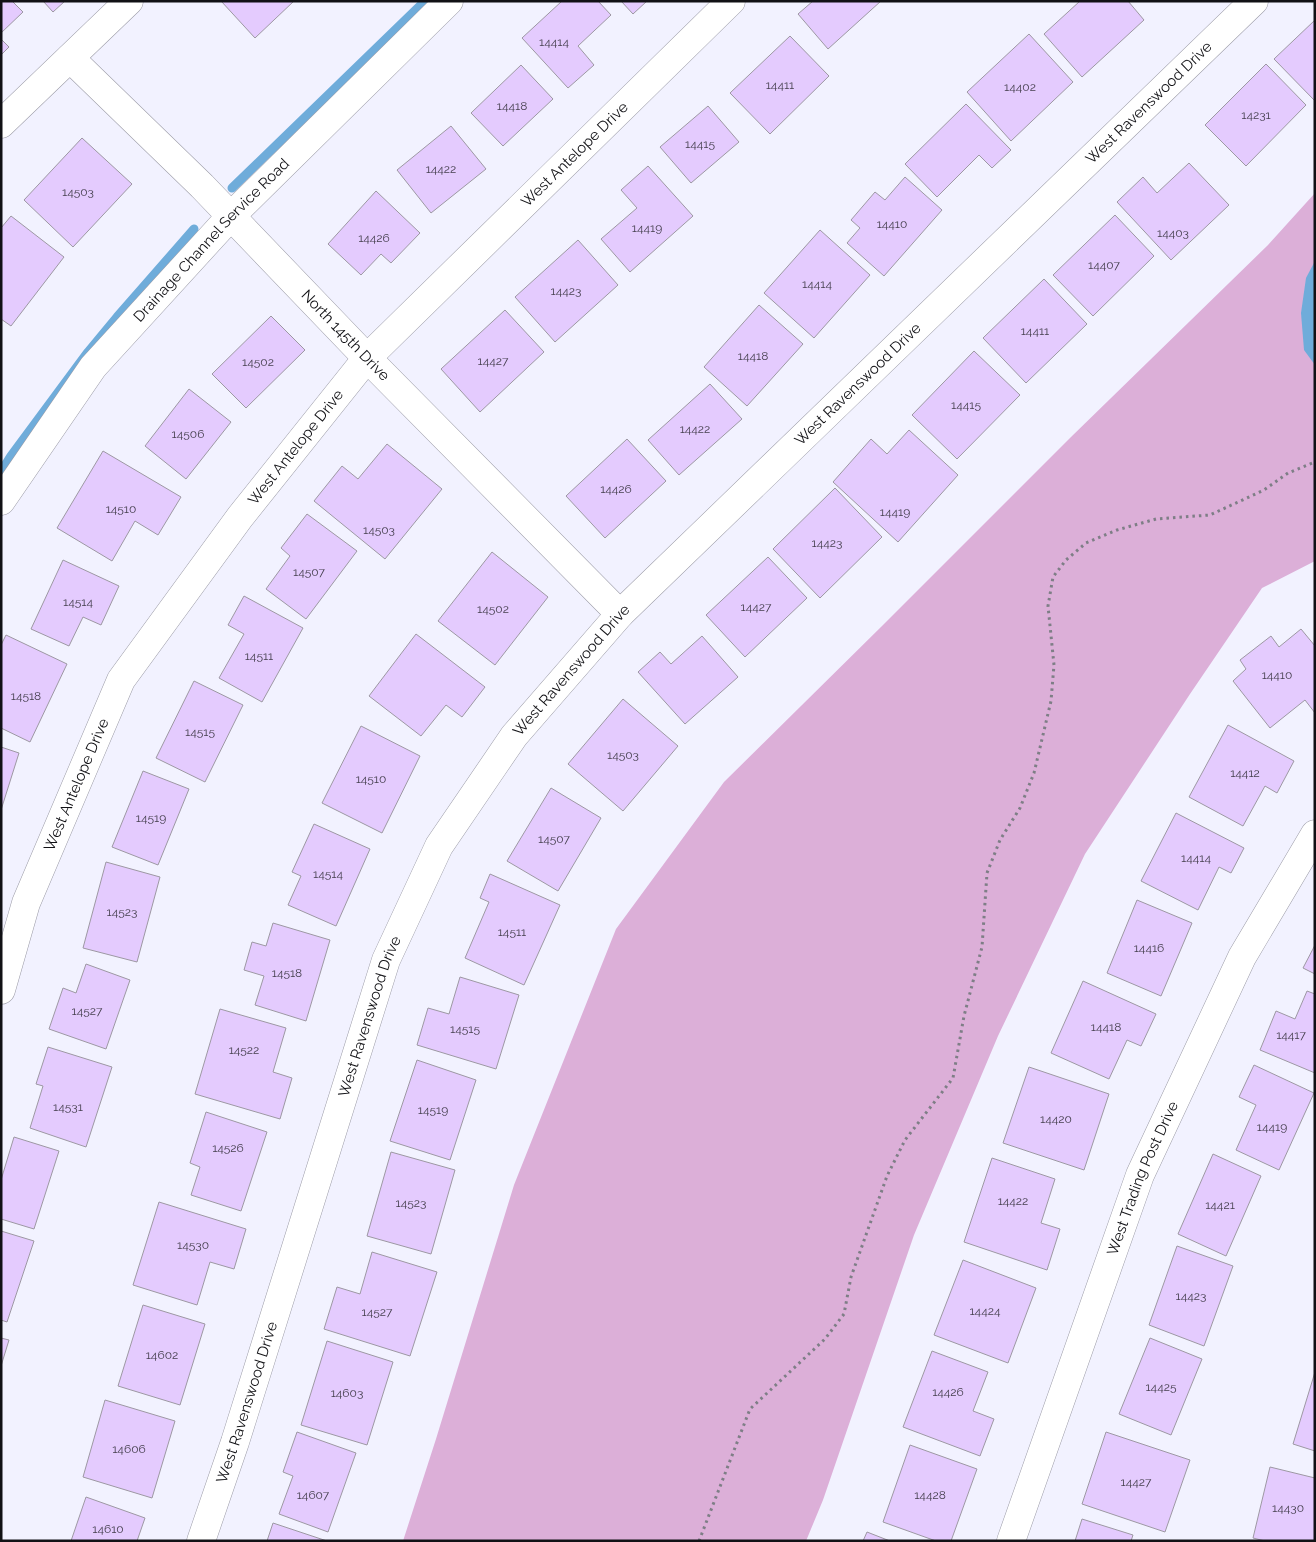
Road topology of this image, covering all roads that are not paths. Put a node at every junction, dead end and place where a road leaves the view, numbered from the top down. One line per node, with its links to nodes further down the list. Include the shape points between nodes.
1 (129, 1): 5 (street)
2 (449, 1): 7 (street, Drainage Channel Service Road)
3 (731, 1): 8 (street, West Antelope Drive)
4 (1254, 1): 10 (street, West Ravenswood Drive)
5 (70, 58): 6 (street); 7 (street, North 145th Drive)
6 (1, 124)
7 (231, 216): 8 (street, North 145th Drive); 9 (street, Drainage Channel Service Road, via 93,367)
8 (367, 358): 10 (street, North 145th Drive); 12 (street, West Antelope Drive, via 240,517 121,680 26,904)
9 (1, 501)
10 (620, 614): 13 (street, West Ravenswood Drive, via 514,736 449,830 386,960)
11 (1315, 834): 14 (street, West Trading Post Drive, via 1242,957 1140,1175)
12 (1, 990)
13 (201, 1541)
14 (1011, 1541)

